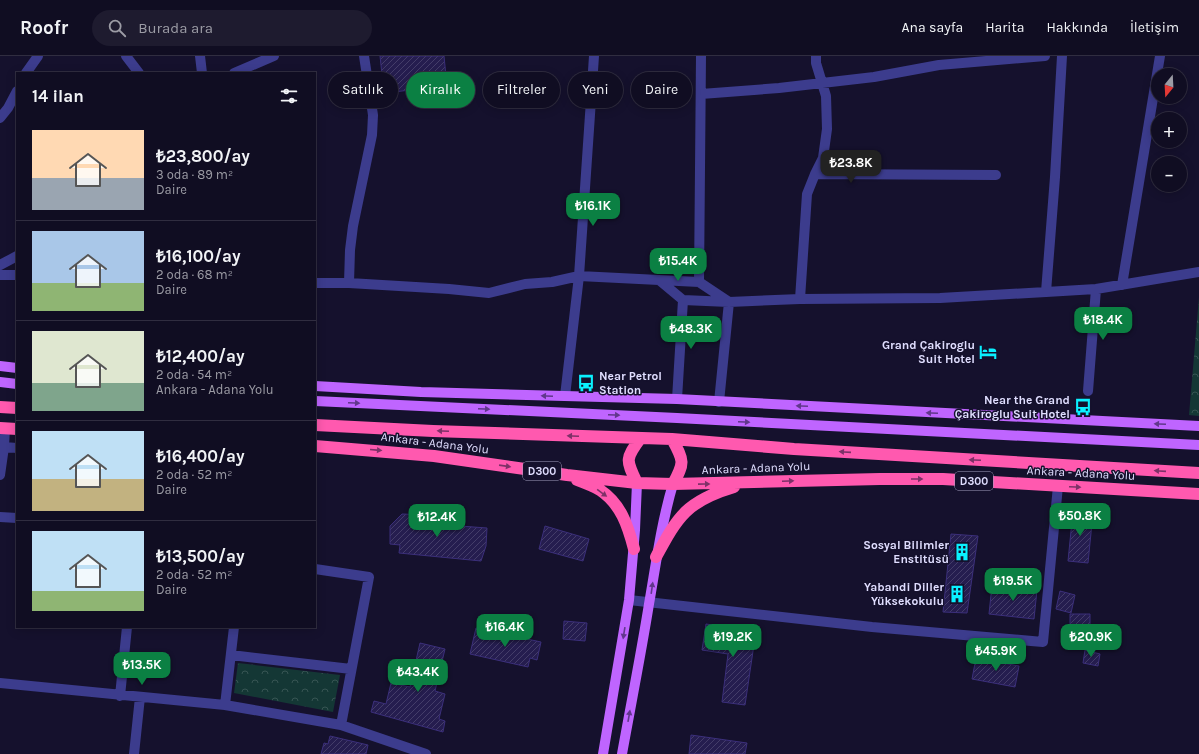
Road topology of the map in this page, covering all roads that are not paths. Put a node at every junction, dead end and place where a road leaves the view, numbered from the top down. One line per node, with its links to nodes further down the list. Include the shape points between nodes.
1 (38, 56): 12 (street)
2 (126, 56): 13 (street)
3 (200, 56): 14 (street)
4 (274, 56): 15 (street)
5 (364, 56): 31 (street, via 372,134 353,226)
6 (594, 56): 27 (street)
7 (701, 56): 18 (street)
8 (816, 56): 16 (street, via 816,64)
9 (1045, 56): 16 (street, via 938,65 874,77)
10 (1062, 56): 34 (street)
11 (1160, 56): 32 (street)
12 (27, 72)
13 (138, 72)
14 (202, 72)
15 (236, 72)
16 (823, 82): 18 (street); 20 (street, via 827,128 823,158)
17 (16, 93): 19 (street)
18 (700, 94): 29 (street)
19 (0, 118)
20 (815, 174): 21 (street); 35 (street, via 807,194)
21 (996, 175)
22 (16, 256): 23 (street)
23 (0, 264)
24 (1199, 272): 32 (street)
25 (0, 275): 26 (street)
26 (16, 275)
27 (579, 276): 28 (street); 31 (street, via 525,284 489,293); 44 (street)
28 (659, 280): 29 (street); 36 (street)
29 (699, 282): 37 (street)
30 (316, 283): 31 (street)
31 (349, 283)
32 (1122, 284): 33 (street)
33 (1096, 289): 34 (street); 43 (street)
34 (1046, 292): 35 (street, via 940,298)
35 (800, 299): 37 (street)
36 (683, 300): 37 (street); 45 (street)
37 (729, 302): 47 (street)
38 (0, 366): 39 (main road)
39 (16, 368)
40 (0, 382): 41 (main road)
41 (16, 384)
42 (316, 386): 44 (main road, one-way to 42)
43 (1088, 391)
44 (565, 396): 45 (main road)
45 (677, 399): 47 (main road); 50 (main road)
46 (316, 401): 50 (main road, one-way to 50)
47 (719, 402): 51 (main road); 53 (main road, one-way to 47)
48 (0, 407): 49 (highway)
49 (16, 408)
50 (677, 418): 51 (main road)
51 (718, 420): 57 (main road, one-way to 57)
52 (316, 424): 55 (highway, Ankara - Adana Yolu / D300, one-way to 52)
53 (1199, 426)
54 (7, 428): 59 (street)
55 (640, 438): 56 (highway, Ankara - Adana Yolu / D300); 64 (highway, via 629,453 629,466)
56 (672, 439): 61 (highway, Ankara - Adana Yolu / D300, one-way to 56); 66 (highway, via 682,456 681,468)
57 (1199, 445)
58 (316, 446): 63 (highway, Ankara - Adana Yolu / D300, one-way to 63, via 434,456)
59 (4, 447): 60 (street); 62 (street)
60 (16, 448)
61 (1199, 474)
62 (0, 475)
63 (567, 475): 64 (highway, Ankara - Adana Yolu / D300); 71 (highway, one-way to 71, via 601,491 611,500 621,512)
64 (637, 483): 66 (highway, Ankara - Adana Yolu / D300); 71 (main road)
65 (749, 483): 66 (highway, Ankara - Adana Yolu / D300, one-way to 65); 67 (highway, Ankara - Adana Yolu / D300, one-way to 67, via 943,479); 72 (highway, via 708,495 687,510 671,529)
66 (673, 484): 72 (main road)
67 (1058, 486): 68 (highway, Ankara - Adana Yolu / D300, one-way to 68); 75 (street, via 1043,642)
68 (1199, 494)
69 (0, 517): 70 (street)
70 (16, 518)
71 (634, 549): 74 (main road)
72 (656, 558): 75 (main road, one-way to 72)
73 (316, 569): 79 (street, via 369,577)
74 (630, 600): 75 (street); 87 (main road, one-way to 87)
75 (649, 603): 88 (main road, one-way to 75)
76 (127, 628): 81 (street)
77 (234, 628): 78 (street)
78 (231, 655): 79 (street); 83 (street)
79 (351, 669): 84 (street)
80 (0, 683): 81 (street)
81 (120, 696): 82 (street)
82 (140, 697): 83 (street); 85 (street)
83 (225, 705): 84 (street)
84 (341, 725): 86 (street)
85 (134, 754)
86 (426, 754)
87 (603, 754)
88 (622, 754)

